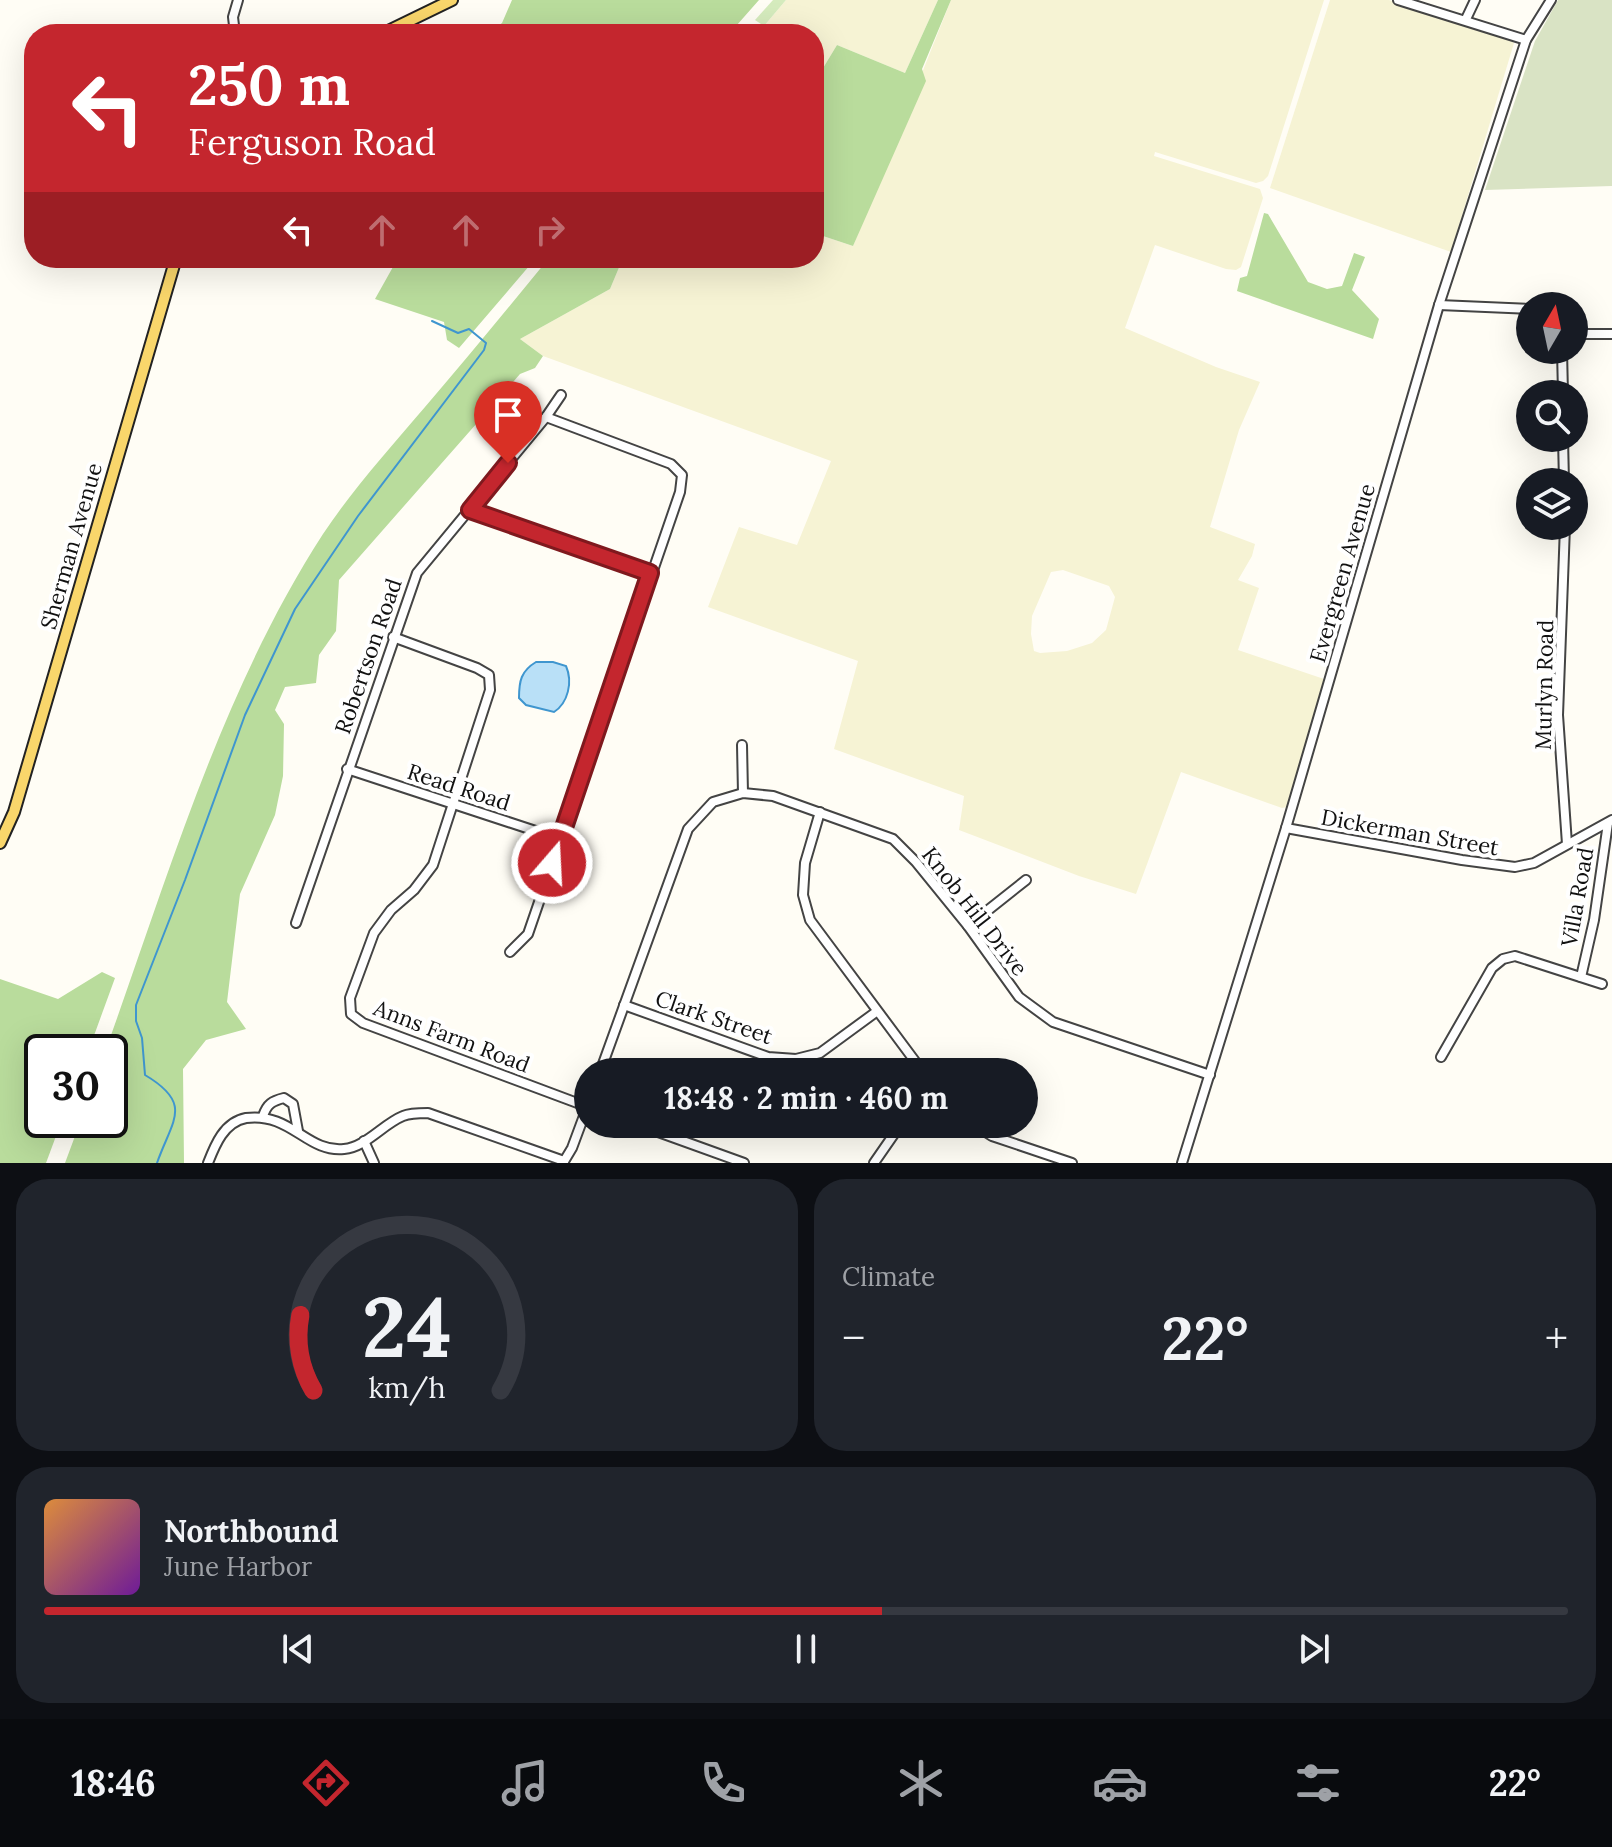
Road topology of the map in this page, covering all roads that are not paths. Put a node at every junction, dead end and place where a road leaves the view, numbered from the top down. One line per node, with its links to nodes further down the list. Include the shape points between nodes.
1 (238, 0): 7 (street)
2 (452, 0): 8 (main road)
3 (1398, 0): 6 (street)
4 (1475, 0): 6 (street)
5 (1551, 0): 9 (street, Evergreen Avenue)
6 (1466, 19): 9 (street)
7 (234, 24)
8 (403, 24)
9 (1526, 40): 11 (street, Evergreen Avenue)
10 (173, 268): 29 (main road, Sherman Avenue, via 14,812)
11 (1439, 305): 12 (street); 27 (street, Evergreen Avenue)
12 (1516, 308)
13 (1588, 334): 14 (street)
14 (1612, 334)
15 (561, 395): 16 (street, Robertson Road)
16 (546, 417): 17 (street, Robertson Road); 19 (street, via 671,464 682,475)
17 (470, 510): 19 (street); 20 (street, Robertson Road, via 417,573)
18 (1564, 540): 30 (street, Murlyn Road, via 1558,715)
19 (650, 573): 28 (street)
20 (393, 637): 22 (street, Robertson Road); 24 (street, via 489,675 490,690)
21 (742, 745): 23 (street)
22 (347, 769): 24 (street, Read Road); 32 (street, Robertson Road)
23 (743, 793): 25 (street, Knob Hill Drive, via 773,796); 37 (street, via 713,802 688,829)
24 (454, 804): 28 (street, Read Road); 43 (street, Anns Farm Road, via 433,865 374,933 350,998 351,1014 363,1023)
25 (820, 812): 33 (street, Knob Hill Drive, via 893,839); 38 (street, via 805,863 803,895 810,920)
26 (1610, 821): 30 (street, Dickerman Street); 35 (street, Villa Road)
27 (1286, 828): 30 (street, Dickerman Street, via 1508,867 1531,864); 42 (street, Evergreen Avenue)
28 (560, 839): 34 (street, via 528,934)
29 (0, 843)
30 (1567, 844)
31 (1026, 880): 33 (street)
32 (296, 923)
33 (968, 926): 42 (street, Knob Hill Drive, via 1019,997 1053,1022)
34 (510, 952)
35 (1581, 977): 36 (street); 39 (street, via 1515,956 1503,959 1492,968)
36 (1602, 984)
37 (624, 1005): 38 (street, Clark Street, via 768,1057 796,1059 820,1053); 40 (street)
38 (876, 1012): 41 (street)
39 (1441, 1057)
40 (605, 1058)
41 (912, 1058)
42 (1210, 1075): 57 (street, Evergreen Avenue)
43 (574, 1101)
44 (263, 1116): 45 (street); 45 (street, via 266,1107 284,1098 293,1104); 52 (street, via 239,1120 217,1139)
45 (298, 1131): 50 (street, via 320,1146 345,1149)
46 (576, 1138): 51 (street)
47 (675, 1138): 54 (street)
48 (891, 1138): 55 (street)
49 (998, 1138): 56 (street)
50 (364, 1141): 51 (street, via 405,1115 428,1113); 53 (street)
51 (564, 1162)
52 (208, 1163)
53 (374, 1163)
54 (744, 1163)
55 (874, 1163)
56 (1072, 1163)
57 (1182, 1163)

